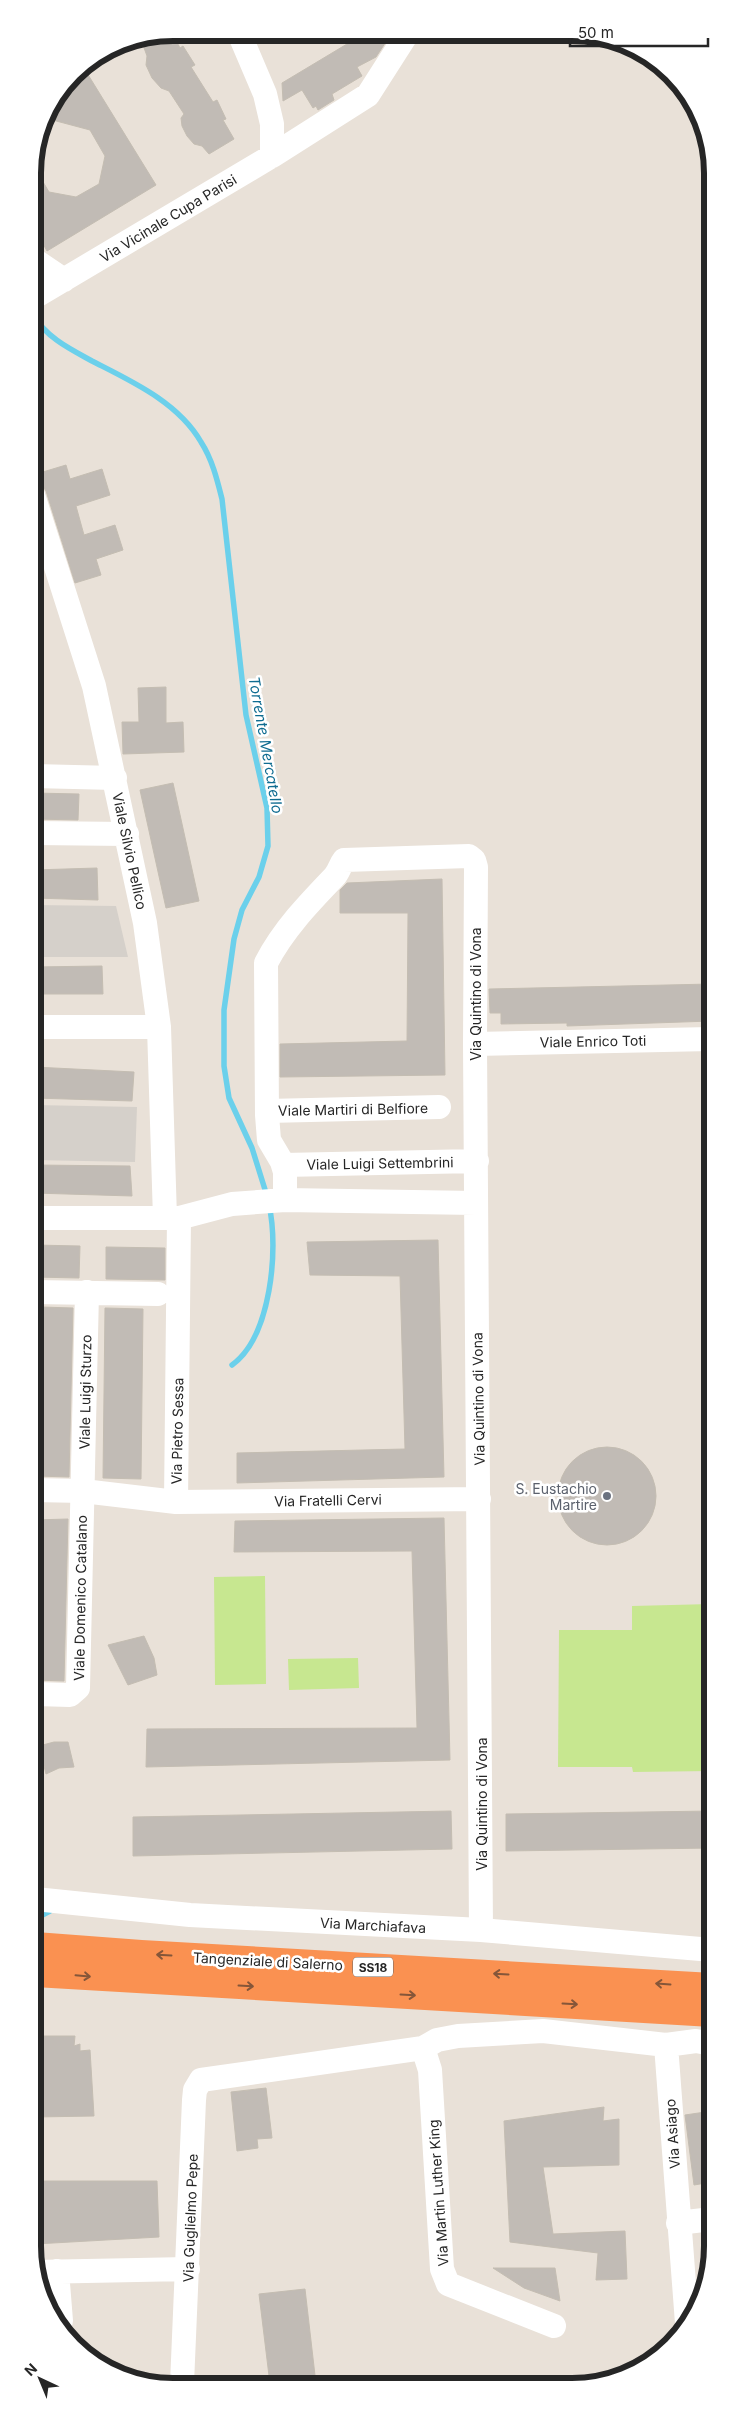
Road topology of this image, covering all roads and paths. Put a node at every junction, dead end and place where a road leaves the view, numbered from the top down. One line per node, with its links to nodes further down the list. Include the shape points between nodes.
1 (401, 41): 3 (street, Via Vicinale Cupa Parisi, via 368,95)
2 (243, 42): 3 (street, via 266,94 272,124)
3 (272, 156): 4 (street, Via Vicinale Cupa Parisi)
4 (47, 289)
5 (42, 523): 7 (street, Viale Silvio Pellico, via 94,686)
6 (42, 776): 7 (street)
7 (114, 778): 9 (street, Viale Silvio Pellico)
8 (42, 833): 9 (street)
9 (127, 834): 12 (street, Viale Silvio Pellico)
10 (476, 867): 14 (street, Via Quintino di Vona); 16 (street, Viale Martiri di Belfiore, via 469,856 348,858 342,863 338,873 279,941 266,963)
11 (42, 1027): 12 (street)
12 (159, 1028): 22 (street, Viale Silvio Pellico)
13 (704, 1039): 14 (street, Viale Enrico Toti)
14 (474, 1044): 17 (street, Via Quintino di Vona)
15 (439, 1107): 16 (street, Viale Martiri di Belfiore)
16 (267, 1111): 18 (street, Viale Martiri di Belfiore, via 269,1140)
17 (477, 1161): 18 (street, Viale Luigi Settembrini); 20 (street, Via Quintino di Vona)
18 (284, 1165): 19 (street, Viale Martiri di Belfiore)
19 (286, 1200): 20 (street); 22 (street, via 232,1204)
20 (476, 1203): 28 (street, Via Quintino di Vona)
21 (41, 1218): 22 (street)
22 (172, 1218): 29 (street, Via Pietro Sessa)
23 (41, 1292): 24 (street)
24 (87, 1292): 25 (street); 27 (street, Viale Luigi Sturzo)
25 (158, 1294)
26 (41, 1490): 27 (street, Via Pietro Sessa)
27 (82, 1491): 29 (street, Via Pietro Sessa); 30 (street, Viale Domenico Catalano, via 78,1688 70,1695)
28 (480, 1498): 29 (street, Via Fratelli Cervi); 32 (street, Via Quintino di Vona)
29 (176, 1502)
30 (41, 1694)
31 (41, 1900): 32 (street, Via Marchiafava, via 190,1915)
32 (481, 1930): 34 (street, Via Marchiafava)
33 (41, 1946): 36 (highway, Tangenziale di Salerno / SS18, one-way to 33)
34 (703, 1949)
35 (41, 1972): 37 (highway, Tangenziale di Salerno / SS18, one-way to 37)
36 (703, 1986)
37 (703, 2012)
38 (703, 2042): 39 (street)
39 (666, 2045): 40 (street, via 543,2031 458,2036 437,2040); 42 (street, Via Asiago)
40 (423, 2048): 43 (street, Via Guglielmo Pepe, via 201,2080 195,2090); 47 (street, Via Martin Luther King, via 430,2070 442,2269 448,2284)
41 (703, 2220): 42 (street)
42 (678, 2222): 46 (street, Via Asiago)
43 (188, 2269): 44 (street); 48 (street, Via Guglielmo Pepe)
44 (46, 2272): 45 (street)
45 (57, 2308)
46 (686, 2312)
47 (554, 2326)
48 (182, 2378)

